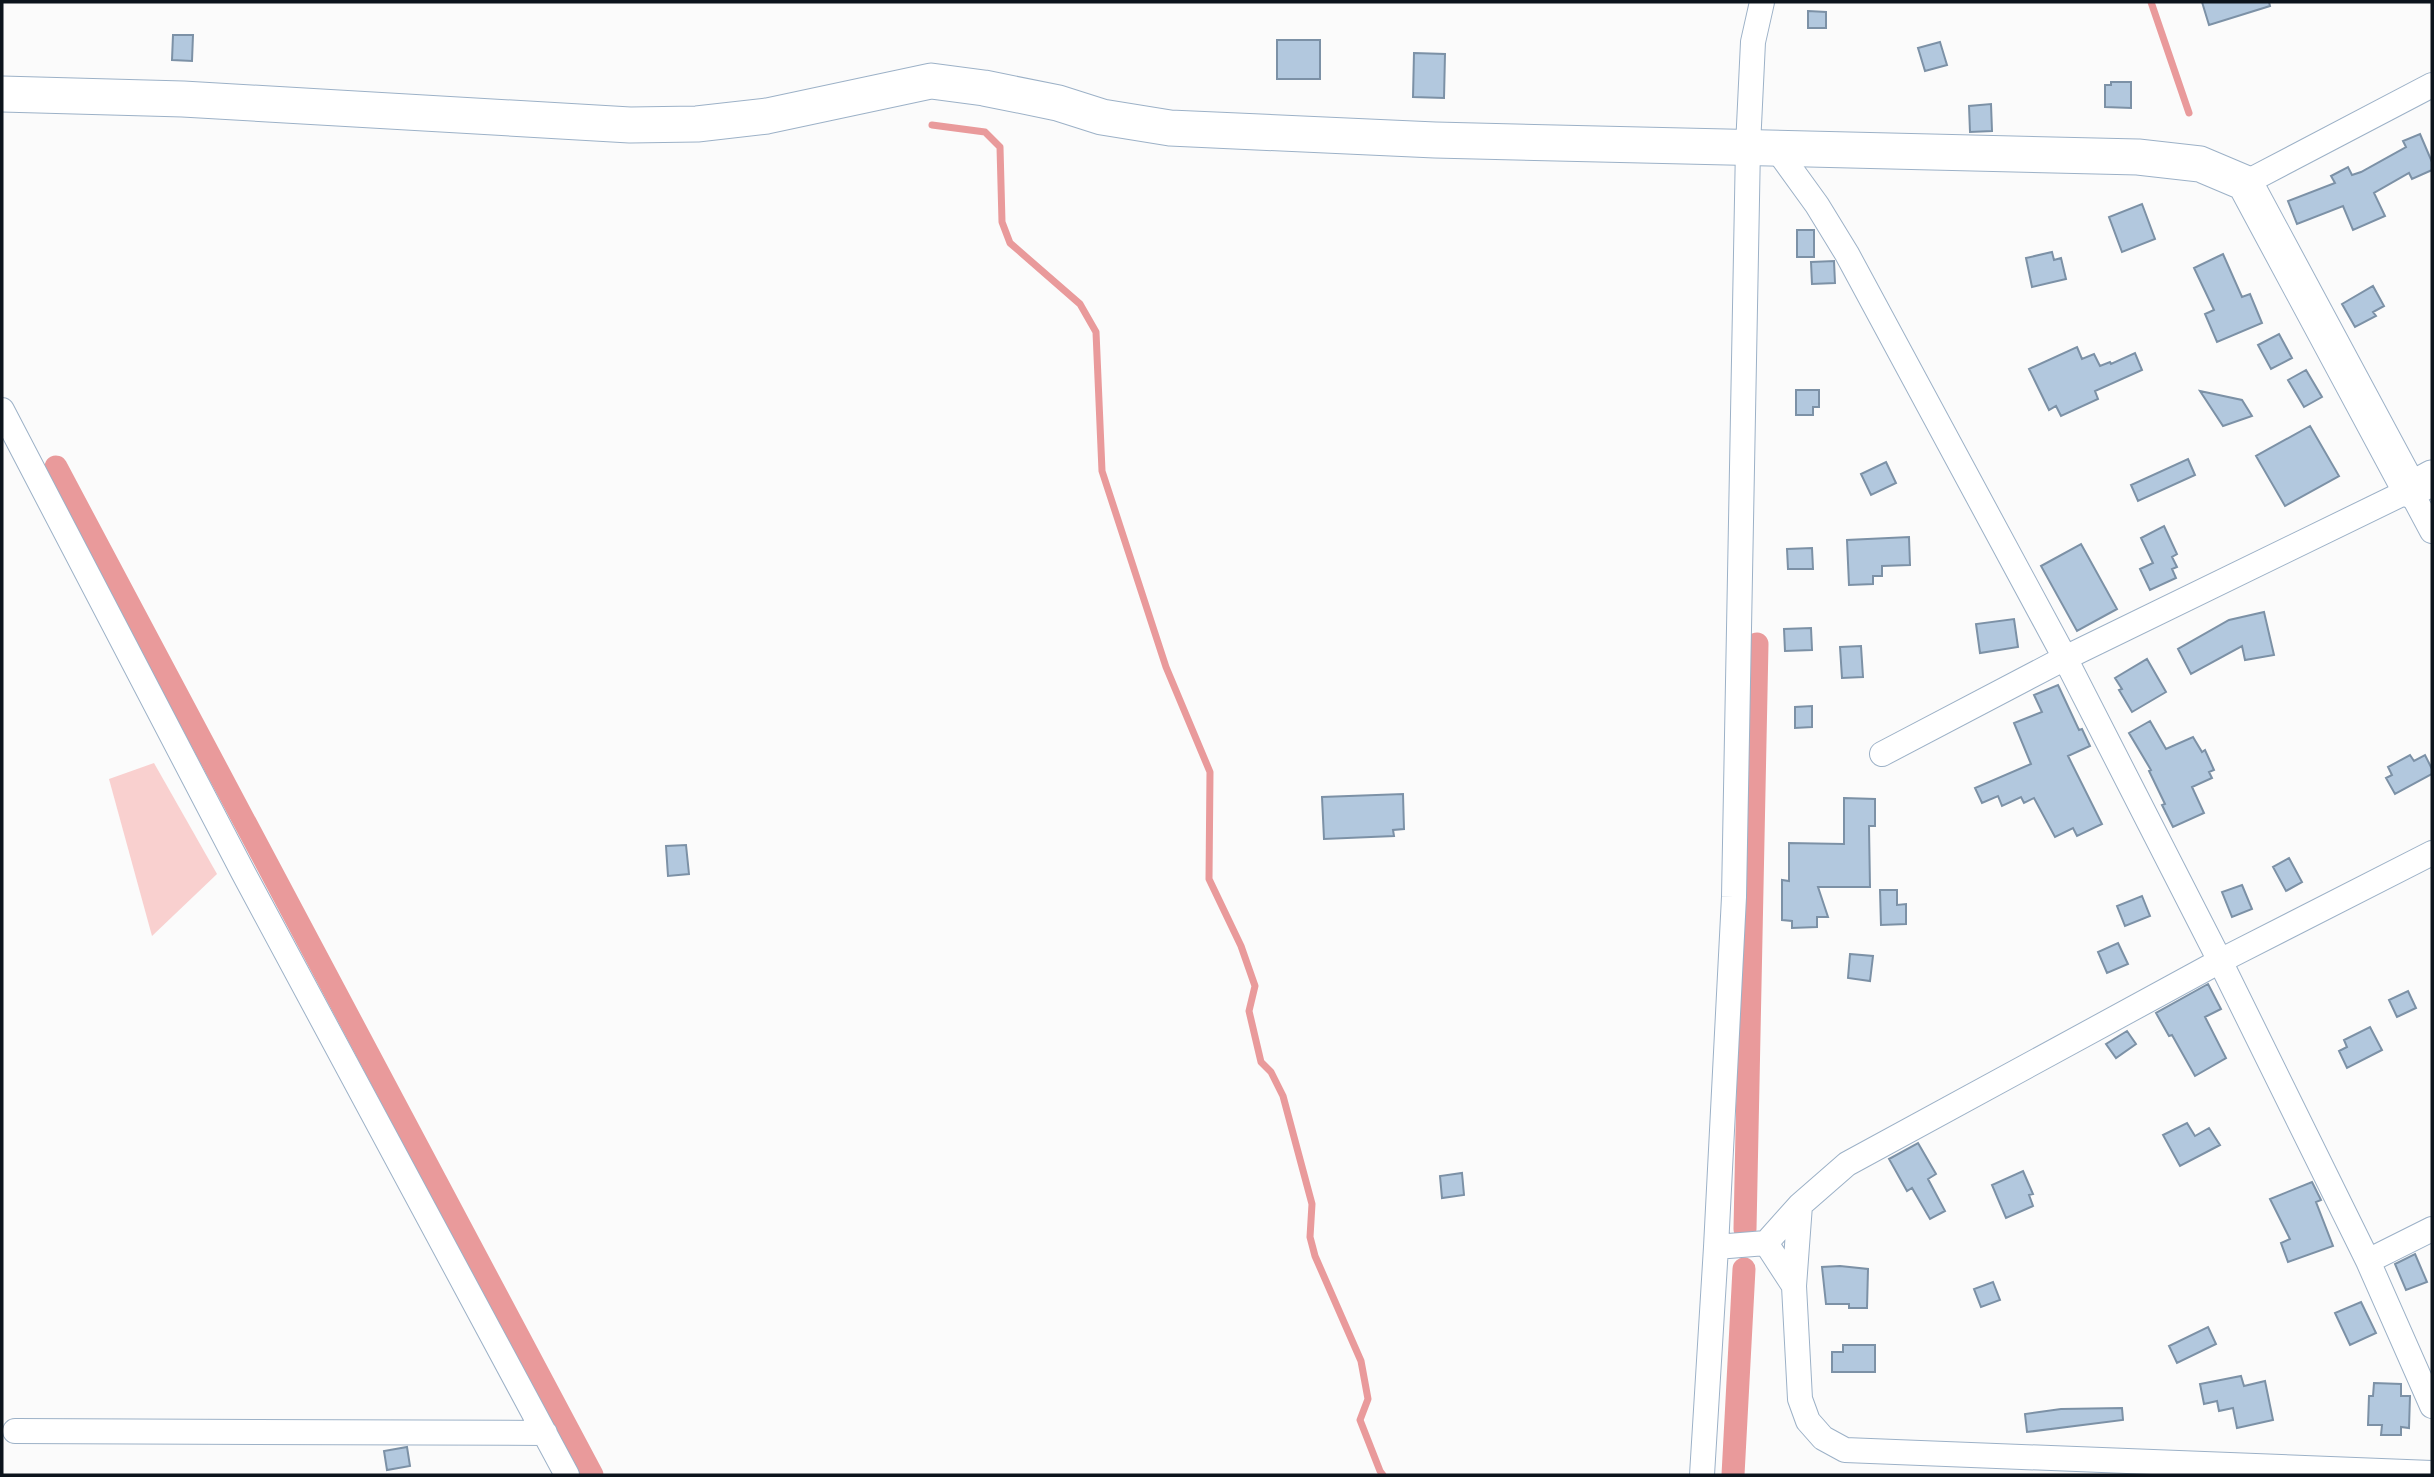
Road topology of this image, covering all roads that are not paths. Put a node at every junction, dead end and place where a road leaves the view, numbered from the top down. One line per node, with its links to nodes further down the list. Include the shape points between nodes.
1 (1762, 2): 4 (street, via 1753,43)
2 (2432, 85): 5 (street)
3 (2, 94): 4 (street, via 183,99 631,125 767,116 931,81 1170,128)
4 (1762, 147): 5 (street, via 2138,157 2200,164); 9 (street, via 1817,205 1847,254); 16 (street)
5 (2245, 183): 7 (street)
6 (2, 410): 21 (street, via 244,874)
7 (2421, 484): 8 (street); 9 (street)
8 (2432, 531)
9 (2065, 658): 10 (street); 12 (street)
10 (1882, 754)
11 (2432, 853): 12 (street)
12 (2220, 961): 13 (street, via 1847,1164); 17 (street)
13 (1800, 1205): 15 (street); 18 (street)
14 (2432, 1229): 17 (street)
15 (1766, 1243): 16 (street); 18 (street)
16 (1716, 1247): 24 (street)
17 (2368, 1262): 19 (street)
18 (1794, 1286): 22 (street, via 1800,1399 1808,1421 1823,1438 1845,1450)
19 (2432, 1406)
20 (15, 1431): 21 (street)
21 (545, 1433): 23 (street)
22 (2432, 1473)
23 (567, 1475)
24 (1702, 1475)

